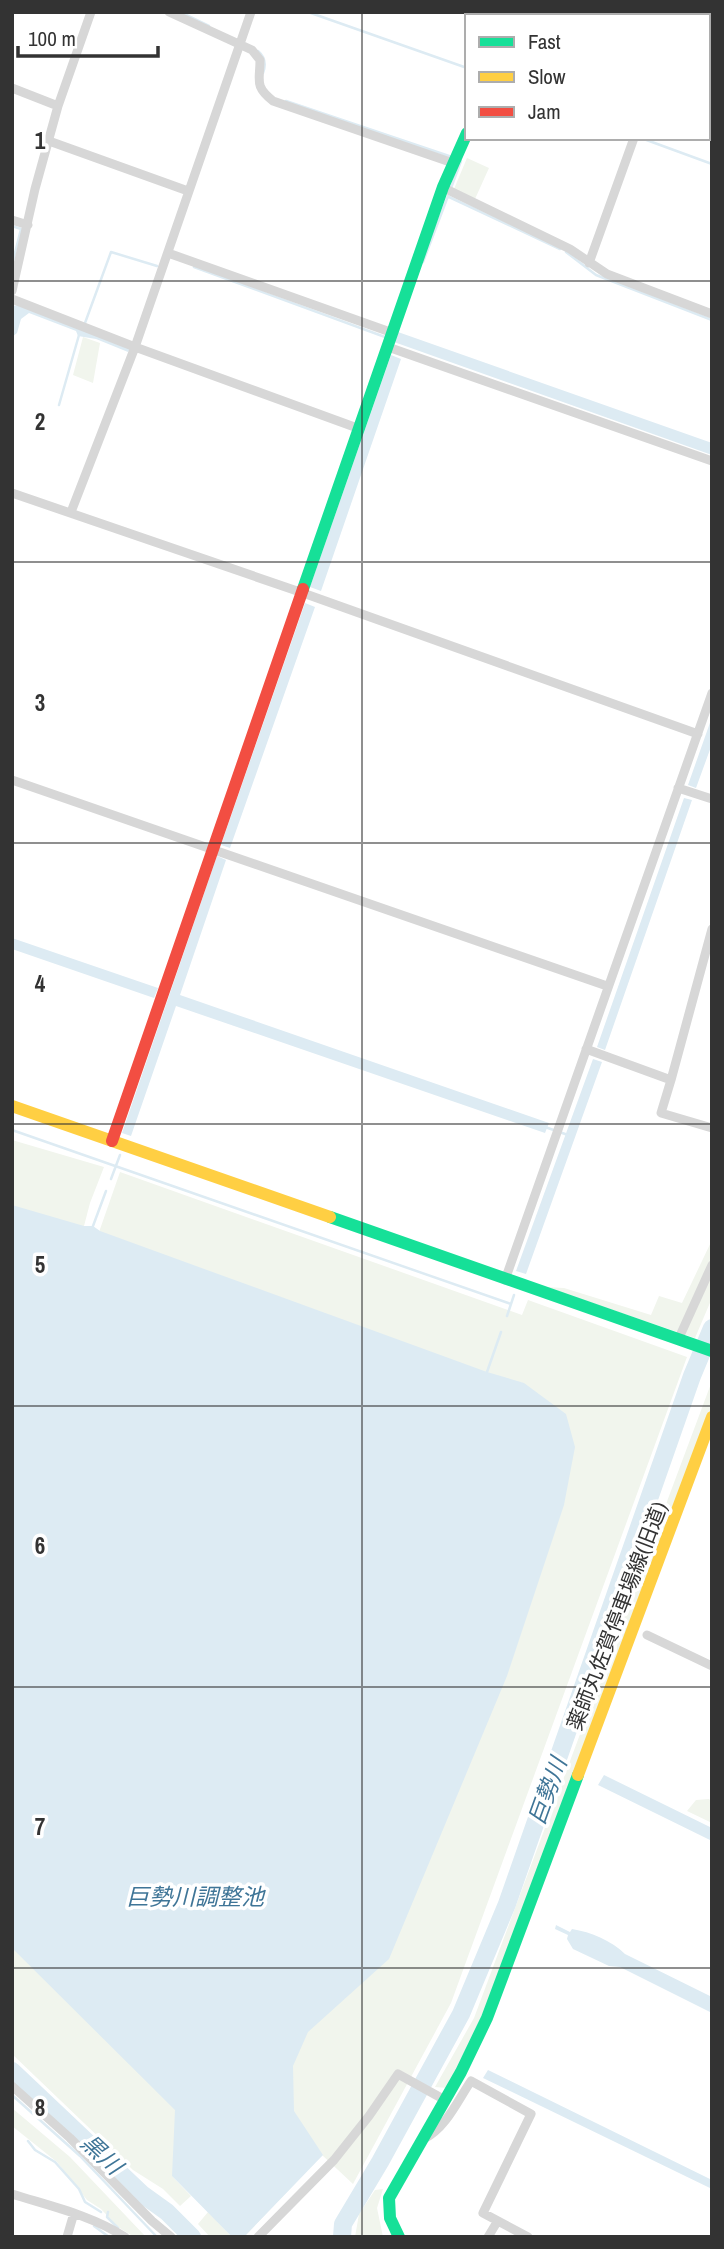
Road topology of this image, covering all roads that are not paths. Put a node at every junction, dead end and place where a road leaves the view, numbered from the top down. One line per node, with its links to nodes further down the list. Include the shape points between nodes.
1 (90, 12): 6 (street)
2 (169, 12): 4 (street)
3 (251, 12): 4 (street)
4 (240, 40): 10 (street, via 260,60 257,79 262,92 274,101); 12 (street)
5 (12, 88): 6 (street)
6 (58, 106): 9 (street)
7 (465, 137): 10 (street)
8 (633, 140): 16 (street)
9 (49, 141): 12 (street); 14 (street)
10 (455, 159): 11 (street)
11 (447, 189): 16 (street); 20 (street)
12 (188, 191): 15 (street)
13 (12, 220): 14 (street)
14 (29, 225): 17 (street)
15 (168, 253): 20 (street); 21 (street)
16 (589, 262): 19 (street, via 607,274)
17 (12, 291)
18 (12, 299): 21 (street)
19 (712, 314)
20 (393, 332): 22 (street)
21 (135, 347): 23 (street); 26 (street)
22 (395, 350): 23 (street); 24 (street)
23 (360, 429): 27 (street)
24 (712, 461)
25 (12, 493): 26 (street)
26 (71, 512): 27 (street)
27 (310, 595): 29 (street); 33 (street)
28 (712, 693): 29 (street)
29 (698, 734): 31 (street)
30 (12, 780): 33 (street)
31 (687, 790): 32 (street); 35 (street)
32 (712, 799)
33 (220, 851): 35 (street); 40 (street, via 162,995)
34 (712, 929): 37 (street)
35 (607, 986): 36 (street)
36 (586, 1049): 37 (street); 42 (street)
37 (671, 1080): 39 (street, via 662,1113)
38 (12, 1106): 40 (street)
39 (712, 1128)
40 (112, 1141): 42 (street)
41 (712, 1265): 43 (street)
42 (505, 1280): 43 (street)
43 (678, 1340): 44 (street)
44 (712, 1351)
45 (712, 1417): 49 (street, 薬師丸佐賀停車場線(旧道), via 499,1989)
46 (647, 1635): 47 (street)
47 (712, 1667)
48 (12, 2086): 56 (street)
49 (445, 2100): 50 (street, 薬師丸佐賀停車場線(旧道)); 57 (street, via 398,2074 334,2160)
50 (422, 2139): 53 (street, via 441,2126 471,2081 531,2114 483,2213); 58 (street, 薬師丸佐賀停車場線(旧道), via 389,2198 390,2219)
51 (12, 2194): 52 (street)
52 (74, 2213): 54 (street); 55 (street)
53 (497, 2222): 59 (street); 60 (street)
54 (67, 2237)
55 (125, 2237)
56 (171, 2237)
57 (258, 2237)
58 (399, 2237)
59 (488, 2237)
60 (528, 2237)

